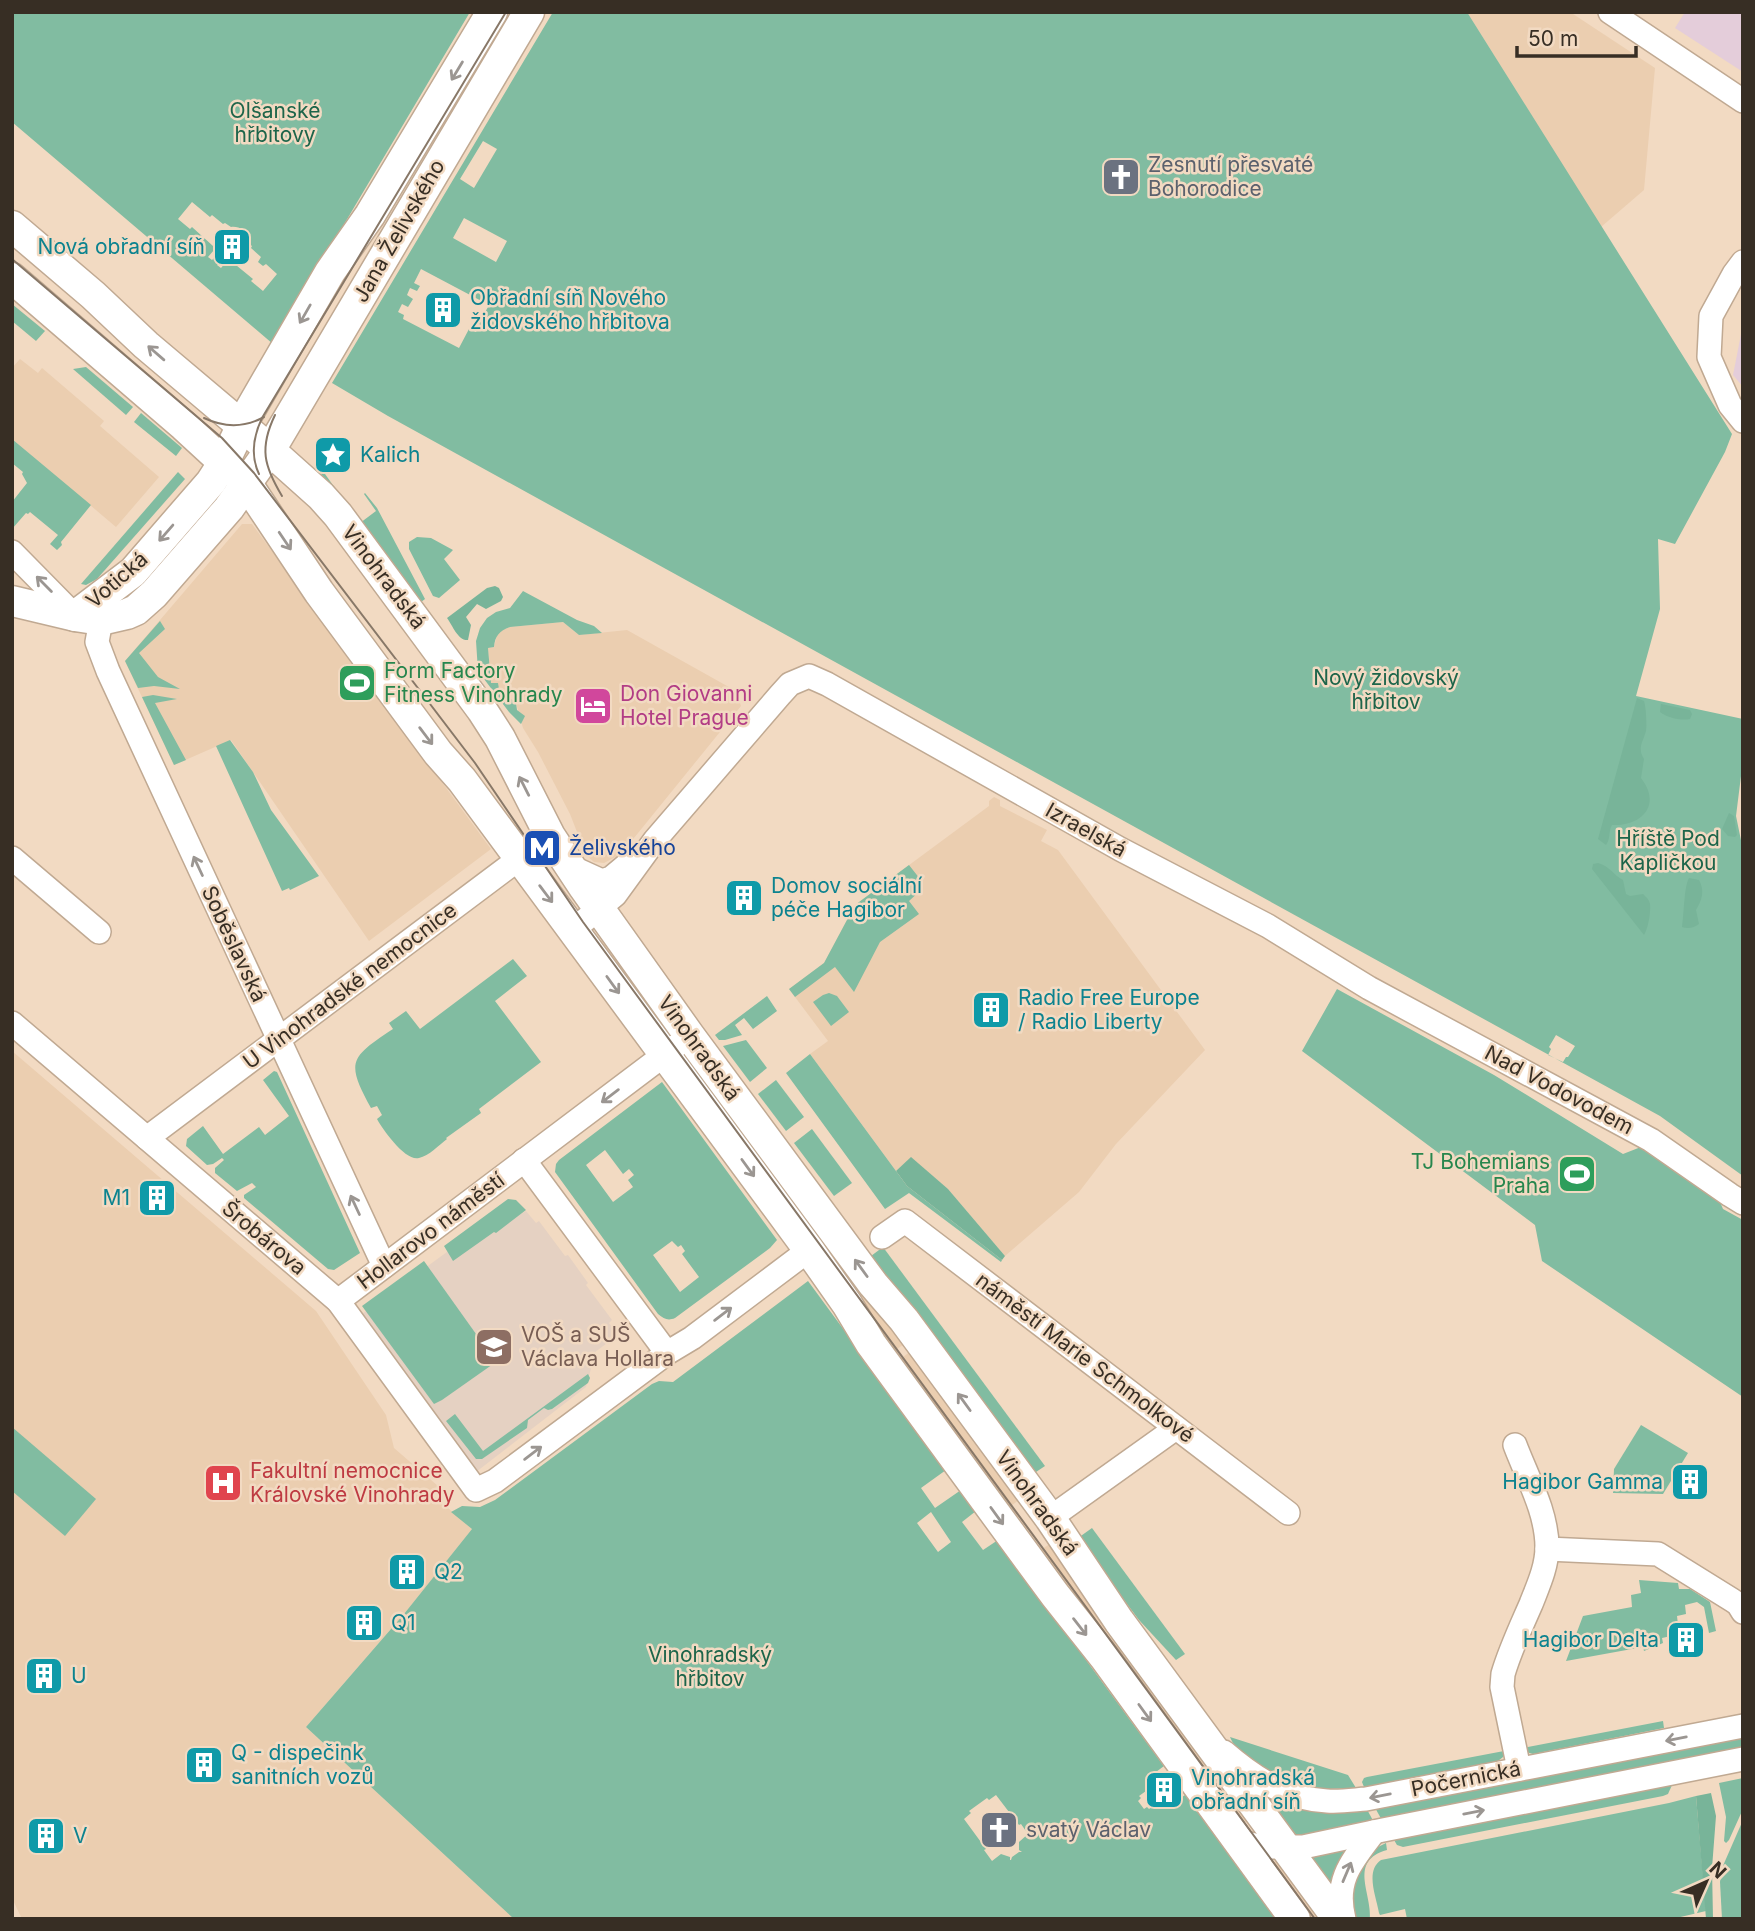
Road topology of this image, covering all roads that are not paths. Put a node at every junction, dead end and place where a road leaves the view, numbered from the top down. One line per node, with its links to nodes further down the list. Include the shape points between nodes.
1 (492, 12): 9 (main road, Jana Želivského, one-way to 9, via 376,206 330,272)
2 (529, 12): 11 (main road, Jana Želivského)
3 (1610, 12): 4 (street)
4 (1743, 101)
5 (12, 226): 9 (main road, Vinohradská, one-way to 5)
6 (1743, 262): 8 (street, via 1711,316 1709,356 1730,405)
7 (12, 278): 10 (main road, Vinohradská)
8 (1743, 421)
9 (241, 426): 10 (main road, Jana Želivského); 11 (main road, Vinohradská)
10 (224, 462): 11 (main road, Vinohradská); 14 (main road, Votická, one-way to 14, via 133,572)
11 (258, 467): 14 (main road, Votická, via 225,513 136,610); 16 (main road, Vinohradská, one-way to 11, via 482,710 331,506); 18 (main road, Vinohradská, one-way to 18, via 334,612)
12 (12, 552): 14 (street, one-way to 12)
13 (12, 601): 14 (main road)
14 (88, 618): 25 (street, Soběslavská, one-way to 14, via 103,661)
15 (655, 840): 16 (street, via 606,880); 19 (street); 22 (street, Izraelská, via 790,684 808,676 1268,926)
16 (563, 856): 18 (street, U Vinohradské nemocnice, via 540,843); 19 (main road, Vinohradská)
17 (12, 858): 21 (street)
18 (520, 859): 20 (main road, Vinohradská, one-way to 20); 25 (street, U Vinohradské nemocnice)
19 (599, 910): 20 (street); 24 (main road, Vinohradská)
20 (573, 930): 26 (main road, Vinohradská, one-way to 26)
21 (99, 932)
22 (1369, 988): 29 (street, Nad Vodovodem, via 1651,1140)
23 (12, 1023): 27 (street, Šrobárova)
24 (689, 1035): 26 (street, Hollarovo náměstí); 38 (main road, Vinohradská, one-way to 24)
25 (279, 1039): 27 (street, U Vinohradské nemocnice); 32 (street, Soběslavská, one-way to 25)
26 (664, 1054): 28 (street, Hollarovo náměstí, one-way to 28); 31 (main road, Vinohradská, one-way to 31)
27 (147, 1138): 33 (street, Šrobárova)
28 (524, 1160): 32 (street, Hollarovo náměstí); 34 (street, Hollarovo náměstí)
29 (1743, 1203)
30 (882, 1237): 35 (street, náměstí Marie Schmolkové, via 905,1221)
31 (808, 1250): 34 (street, one-way to 31); 46 (main road, Vinohradská, one-way to 46, via 871,1344)
32 (384, 1266): 33 (street, Hollarovo náměstí)
33 (338, 1301): 34 (street, Šrobárova, one-way to 34, via 476,1490 495,1481)
34 (667, 1353)
35 (1176, 1428): 37 (street, náměstí Marie Schmolkové); 38 (street)
36 (1515, 1445): 39 (street, via 1539,1507)
37 (1288, 1513)
38 (1049, 1518): 42 (main road, Vinohradská)
39 (1547, 1549): 40 (street, via 1658,1554 1738,1604); 44 (street, via 1539,1583 1503,1674)
40 (1743, 1612)
41 (1743, 1726): 44 (street, Počernická, one-way to 44)
42 (1204, 1736): 44 (street, Počernická, one-way to 42, via 1366,1799 1327,1801 1280,1791); 47 (main road, Vinohradská)
43 (1743, 1759): 45 (street, Počernická, one-way to 43)
44 (1518, 1769)
45 (1374, 1832): 47 (street, Počernická); 50 (street, one-way to 45, via 1340,1892 1344,1875)
46 (1238, 1841): 47 (street, Počernická); 48 (main road, Vinohradská)
47 (1286, 1848): 49 (main road, Vinohradská)
48 (1295, 1919)
49 (1338, 1919)
50 (1344, 1919)

